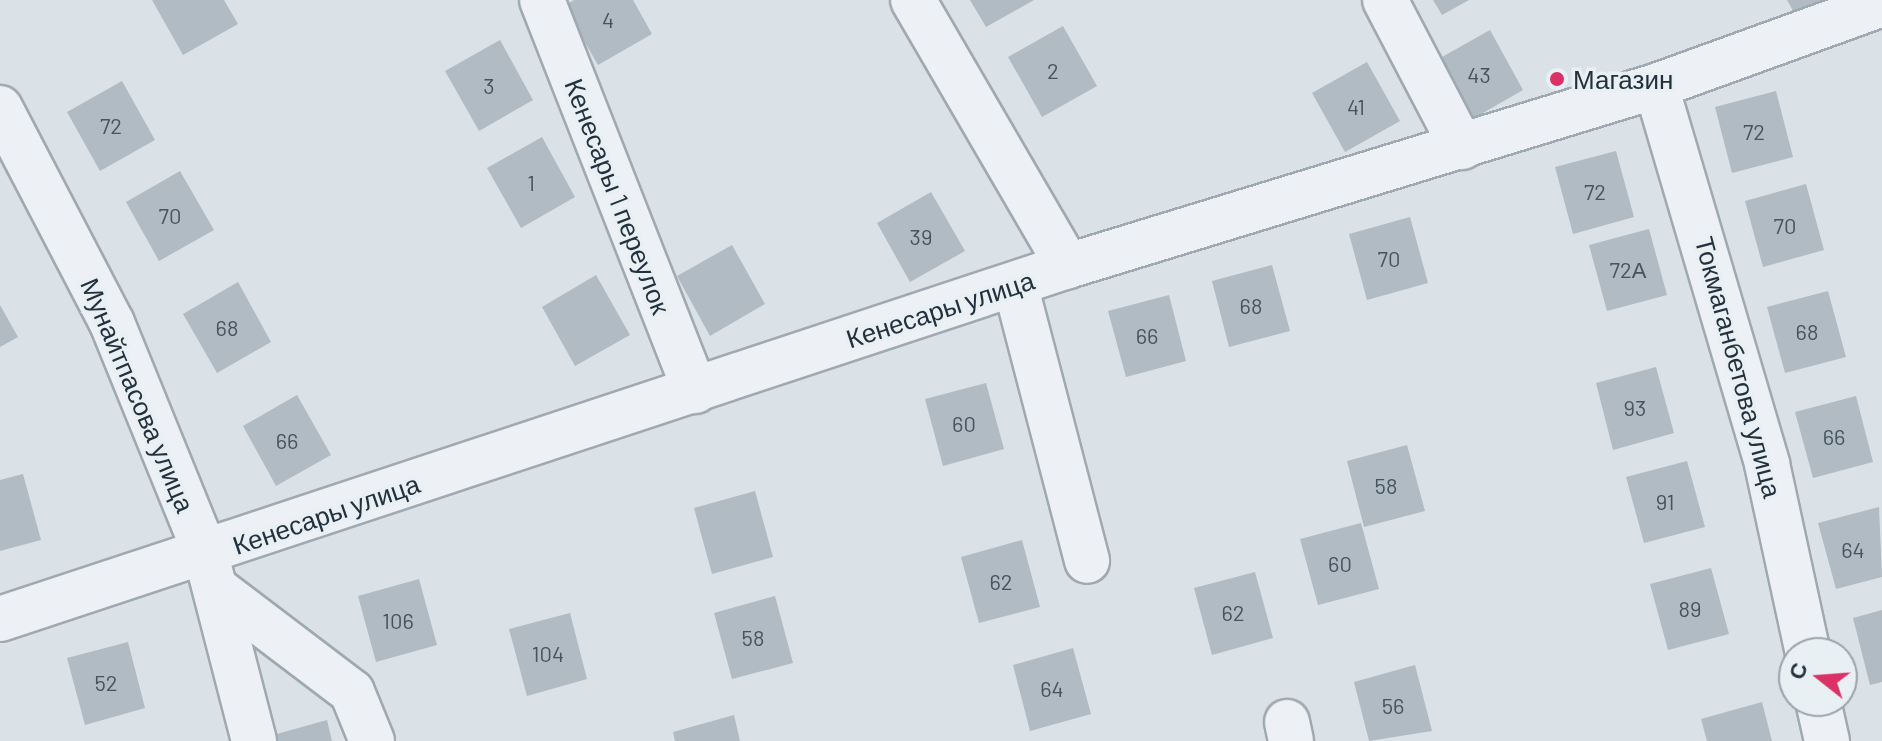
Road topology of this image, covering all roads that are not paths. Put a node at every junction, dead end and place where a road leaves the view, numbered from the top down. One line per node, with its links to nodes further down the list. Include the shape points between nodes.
1 (542, 0): 10 (street, Кенесары 1 переулок)
2 (913, 0): 8 (street)
3 (1385, 0): 7 (street)
4 (1882, 4): 5 (street, Кенесары улица)
5 (1656, 86): 7 (street, Кенесары улица); 14 (street, Токмаганбетова улица, via 1763,449)
6 (0, 108): 12 (street, Мунайтпасова улица, via 112,323)
7 (1462, 147): 8 (street, Кенесары улица)
8 (1068, 266): 9 (street, Кенесары улица)
9 (1015, 284): 10 (street, Кенесары улица); 11 (street)
10 (695, 391): 12 (street, Кенесары улица)
11 (1087, 561)
12 (211, 571): 13 (street, Кенесары улица); 16 (street, Мунайтпасова улица); 17 (street, via 352,692)
13 (0, 619)
14 (1804, 637)
15 (1822, 717): 18 (street)
16 (254, 741)
17 (372, 741)
18 (1827, 741)

